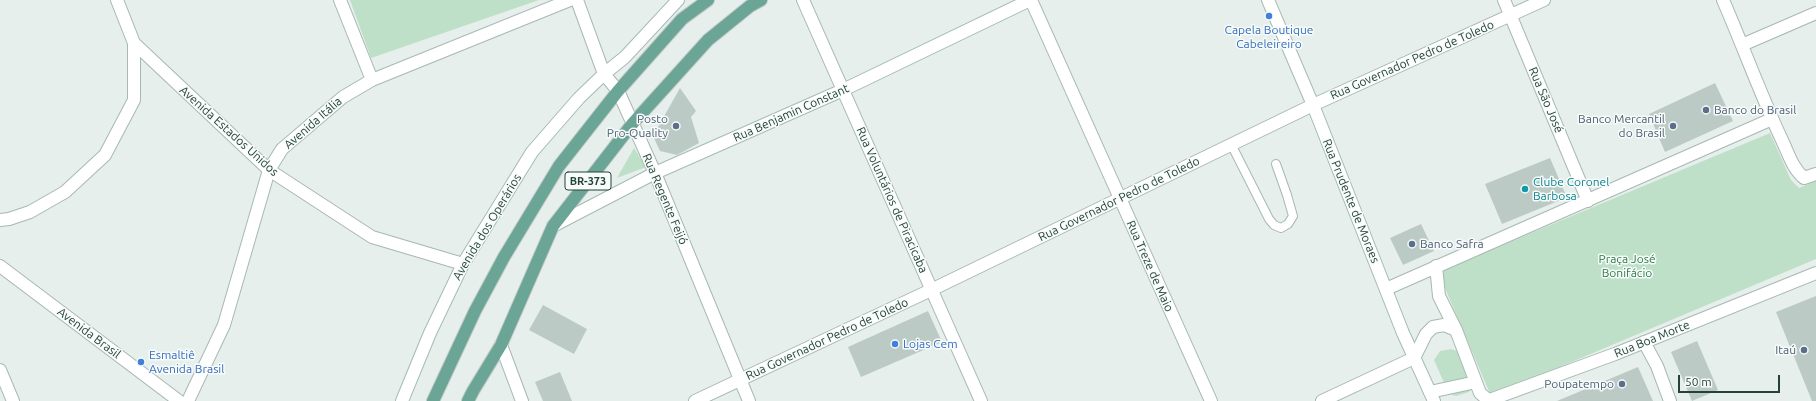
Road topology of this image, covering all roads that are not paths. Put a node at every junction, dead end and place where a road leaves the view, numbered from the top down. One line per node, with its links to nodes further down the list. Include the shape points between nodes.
1 (117, 0): 16 (street)
2 (340, 0): 19 (street)
3 (570, 0): 19 (street, Avenida Itália)
4 (577, 0): 18 (street, Rua Regente Feijó)
5 (678, 0): 18 (street, Avenida dos Operários, via 625,57)
6 (708, 0): 21 (main road, BR-373, via 682,19)
7 (760, 0): 24 (main road, BR-373, via 708,40)
8 (803, 0): 20 (street, Rua Voluntários de Piracicaba)
9 (1031, 0): 20 (street, Rua Benjamin Constant); 30 (street, Rua Treze de Maio)
10 (1268, 0): 22 (street, Rua Prudente de Moraes)
11 (1504, 0): 15 (street, Rua São José)
12 (1544, 0): 15 (street, Rua Governador Pedro de Toledo)
13 (1723, 0): 17 (street)
14 (1816, 13): 17 (street)
15 (1511, 16): 22 (street, Rua Governador Pedro de Toledo); 31 (street, Rua São José)
16 (134, 43): 27 (street, Avenida Estados Unidos); 32 (street, via 134,100 106,155 65,192 30,212)
17 (1742, 45): 23 (street)
18 (604, 74): 21 (street, Rua Regente Feijó); 34 (street, Avenida dos Operários, via 579,98 532,152)
19 (372, 80): 27 (street, Avenida Itália, via 343,96 282,149)
20 (843, 90): 28 (street, Rua Benjamin Constant); 39 (street, Rua Voluntários de Piracicaba)
21 (618, 91): 24 (street, Rua Regente Feijó); 53 (main road, BR-373, via 559,166 504,257 475,311)
22 (1312, 105): 25 (street, Rua Governador Pedro de Toledo); 38 (street, Rua Prudente de Moraes)
23 (1772, 119): 29 (street, via 1798,174 1804,178); 31 (street)
24 (633, 123): 28 (street, Rua Regente Feijó); 33 (main road, BR-373)
25 (1231, 144): 26 (lane, via 1269,219 1281,228 1288,224 1293,216); 30 (street, Rua Governador Pedro de Toledo)
26 (1276, 164)
27 (269, 170): 34 (street, Avenida Estados Unidos, via 372,237); 51 (street, Avenida Itália, via 224,325)
28 (655, 173): 33 (street, Rua Benjamin Constant); 45 (street, Rua Regente Feijó)
29 (1816, 174)
30 (1120, 200): 39 (street, Rua Governador Pedro de Toledo); 59 (street, Rua Treze de Maio)
31 (1588, 201): 36 (street)
32 (0, 220)
33 (553, 226): 42 (main road, BR-373)
34 (463, 264): 52 (street, Avenida dos Operários, via 430,333)
35 (0, 266): 50 (street, Avenida Brasil)
36 (1436, 266): 38 (street); 40 (street, via 1439,296)
37 (1816, 273): 41 (street, Rua Boa Morte)
38 (1386, 289): 43 (street, Rua Prudente de Moraes)
39 (931, 290): 45 (street, Rua Governador Pedro de Toledo); 58 (street, Rua Voluntários de Piracicaba)
40 (1456, 330): 43 (street, via 1444,325 1433,327 1426,334); 46 (street)
41 (1644, 342): 48 (street, Rua Boa Morte); 61 (street, via 1657,366)
42 (501, 345): 54 (main road, BR-373); 55 (street)
43 (1414, 358): 47 (street, Rua Prudente de Moraes); 60 (street)
44 (0, 370): 49 (street)
45 (740, 380): 56 (street, Rua Governador Pedro de Toledo); 57 (street, Rua Regente Feijó)
46 (1476, 382): 47 (street); 48 (street, via 1480,394)
47 (1432, 397)
48 (1488, 400)
49 (13, 401)
50 (178, 401)
51 (188, 401)
52 (402, 401)
53 (433, 401)
54 (468, 401)
55 (522, 401)
56 (695, 401)
57 (749, 401)
58 (981, 401)
59 (1210, 401)
60 (1322, 401)
61 (1670, 401)

